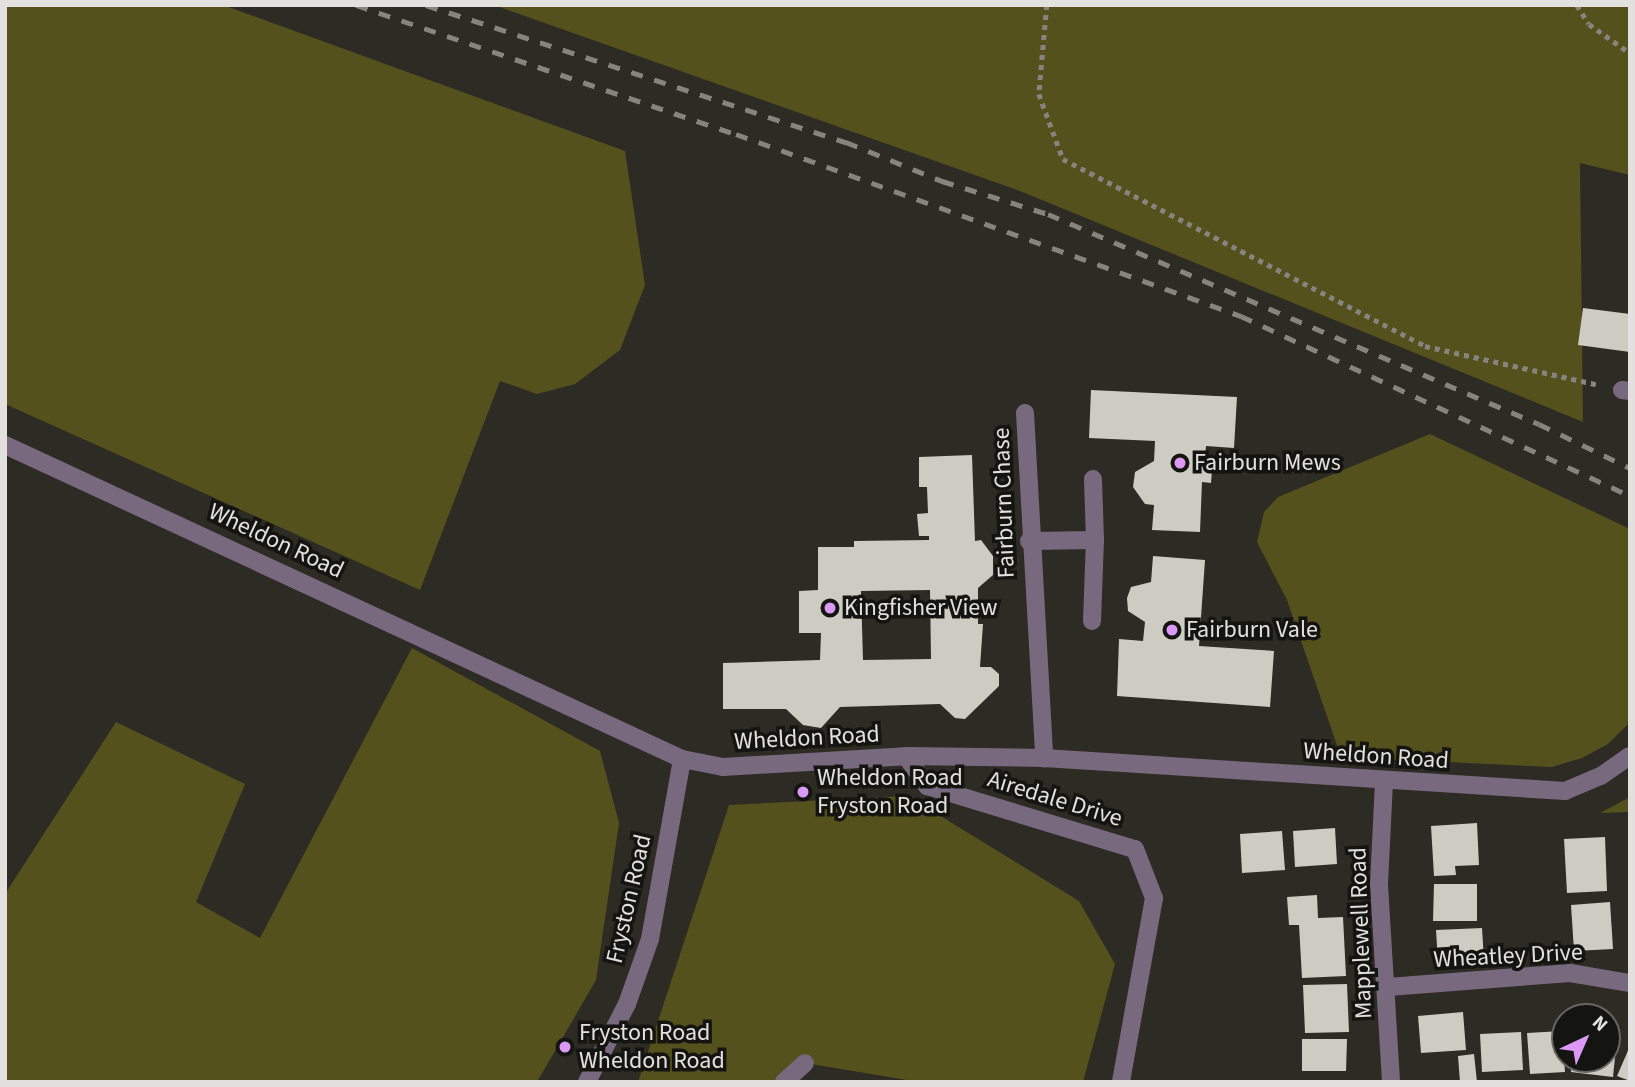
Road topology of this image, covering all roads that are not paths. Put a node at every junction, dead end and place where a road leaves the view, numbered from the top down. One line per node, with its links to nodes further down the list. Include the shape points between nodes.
1 (1026, 413): 5 (street, Fairburn Chase)
2 (5, 445): 10 (street, Wheldon Road)
3 (1093, 479): 4 (street)
4 (1095, 540): 5 (street); 6 (street)
5 (1029, 541): 9 (street, Fairburn Chase)
6 (1092, 621)
7 (906, 756): 9 (street, Wheldon Road); 10 (street, Wheldon Road, via 755,768); 17 (street, Airedale Drive, via 927,786 1135,849 1154,898)
8 (1630, 756): 11 (street, Wheldon Road, via 1601,776 1565,791)
9 (1044, 758): 11 (street, Wheldon Road)
10 (682, 759): 15 (street, Fryston Road, via 650,939 627,1004)
11 (1384, 782): 13 (street, Mapplewell Road, via 1379,885)
12 (1630, 983): 13 (street, Wheatley Drive, via 1570,973)
13 (1388, 987): 18 (street, Mapplewell Road)
14 (805, 1063): 16 (street)
15 (587, 1082)
16 (784, 1082)
17 (1121, 1082)
18 (1391, 1082)

